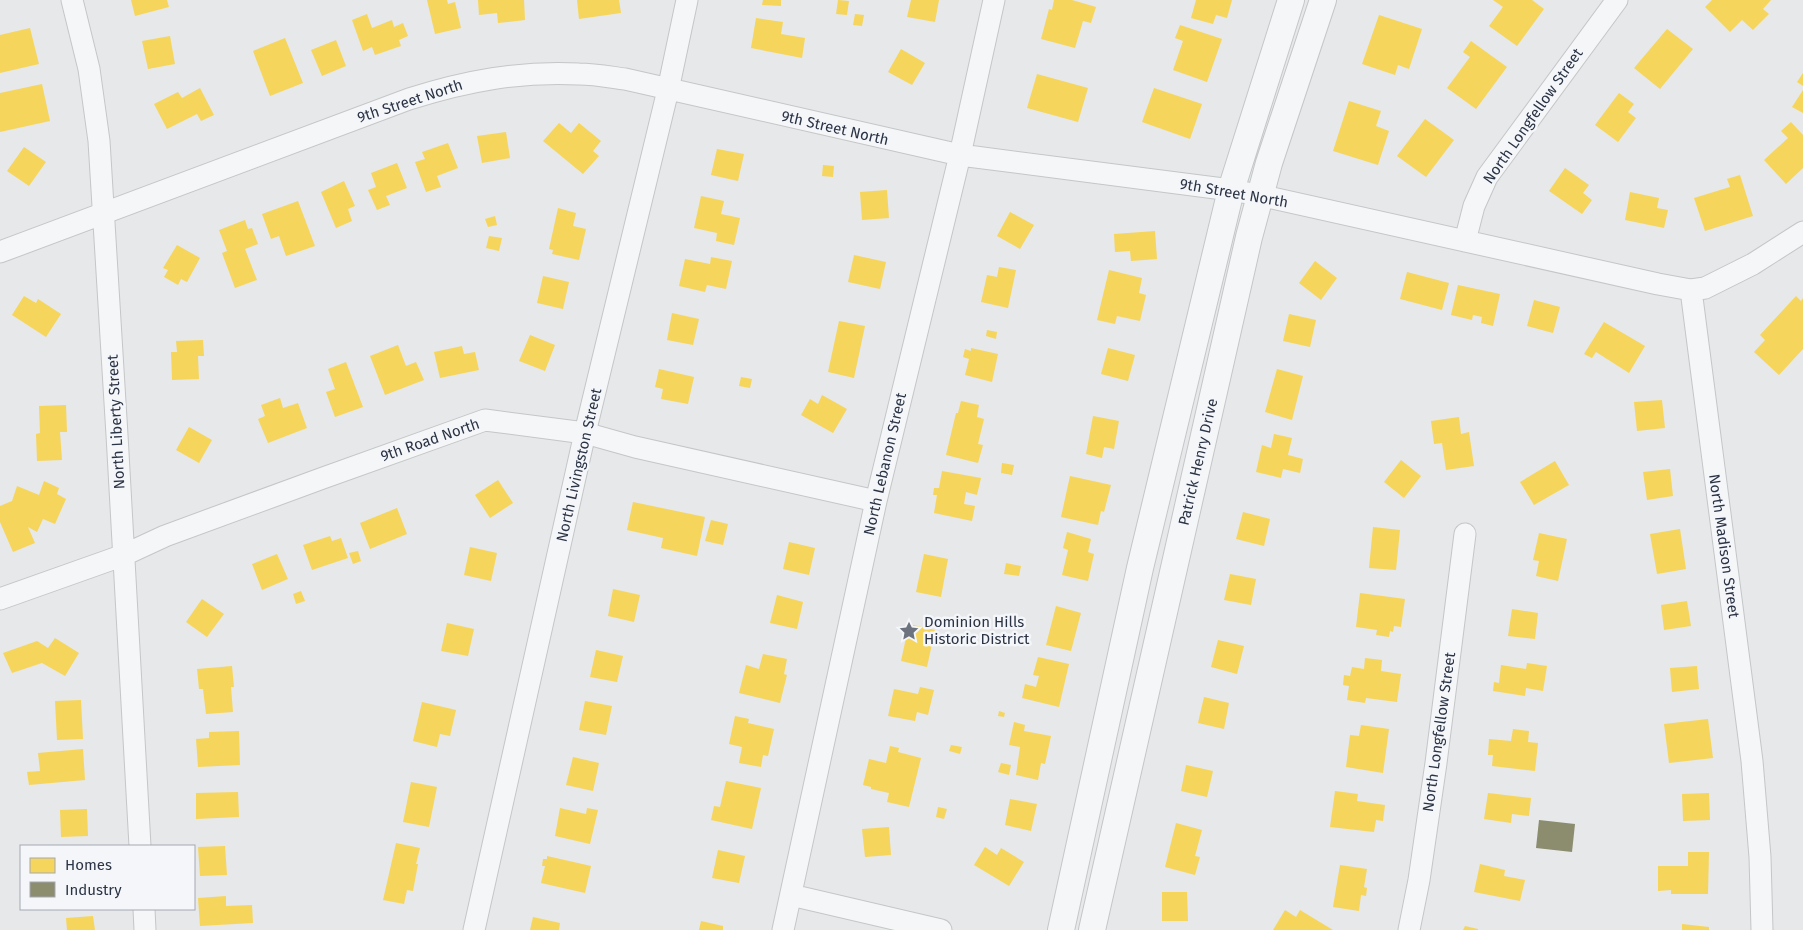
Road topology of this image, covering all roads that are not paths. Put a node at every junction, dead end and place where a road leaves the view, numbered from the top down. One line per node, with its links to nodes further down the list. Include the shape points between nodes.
1 (72, 0): 11 (street, North Liberty Street, via 89,69 99,141)
2 (687, 0): 7 (street, North Livingston Street)
3 (994, 0): 8 (street, North Lebanon Street)
4 (1291, 0): 9 (street, Patrick Henry Drive)
5 (1323, 0): 10 (street, Patrick Henry Drive)
6 (1617, 0): 13 (street, North Longfellow Street, via 1486,177)
7 (668, 90): 8 (street, 9th Street North); 11 (street, 9th Street North, via 625,79 582,74 533,74 465,82 409,98); 16 (street, North Livingston Street)
8 (960, 155): 9 (street, 9th Street North); 17 (street, North Lebanon Street)
9 (1231, 190): 10 (street, 9th Street North); 28 (street, Patrick Henry Drive, via 1140,568)
10 (1259, 195): 13 (street, 9th Street North); 29 (street, Patrick Henry Drive)
11 (103, 214): 14 (street, 9th Street North); 19 (street, North Liberty Street)
12 (1803, 232): 15 (street, via 1718,283)
13 (1465, 241): 15 (street, 9th Street North)
14 (0, 252)
15 (1691, 290): 31 (street, North Madison Street, via 1752,761)
16 (585, 433): 17 (street, 9th Road North); 19 (street, 9th Road North, via 484,420 165,536); 25 (street, North Livingston Street)
17 (876, 501): 22 (street, North Lebanon Street)
18 (1466, 534): 30 (street, North Longfellow Street, via 1436,763)
19 (124, 555): 20 (street, 9th Road North); 21 (street, North Liberty Street)
20 (0, 599)
21 (140, 845)
22 (791, 895): 26 (street, North Lebanon Street); 27 (street)
23 (144, 910): 24 (street)
24 (145, 930)
25 (474, 930)
26 (783, 930)
27 (941, 930)
28 (1061, 930)
29 (1092, 930)
30 (1409, 930)
31 (1762, 930)

